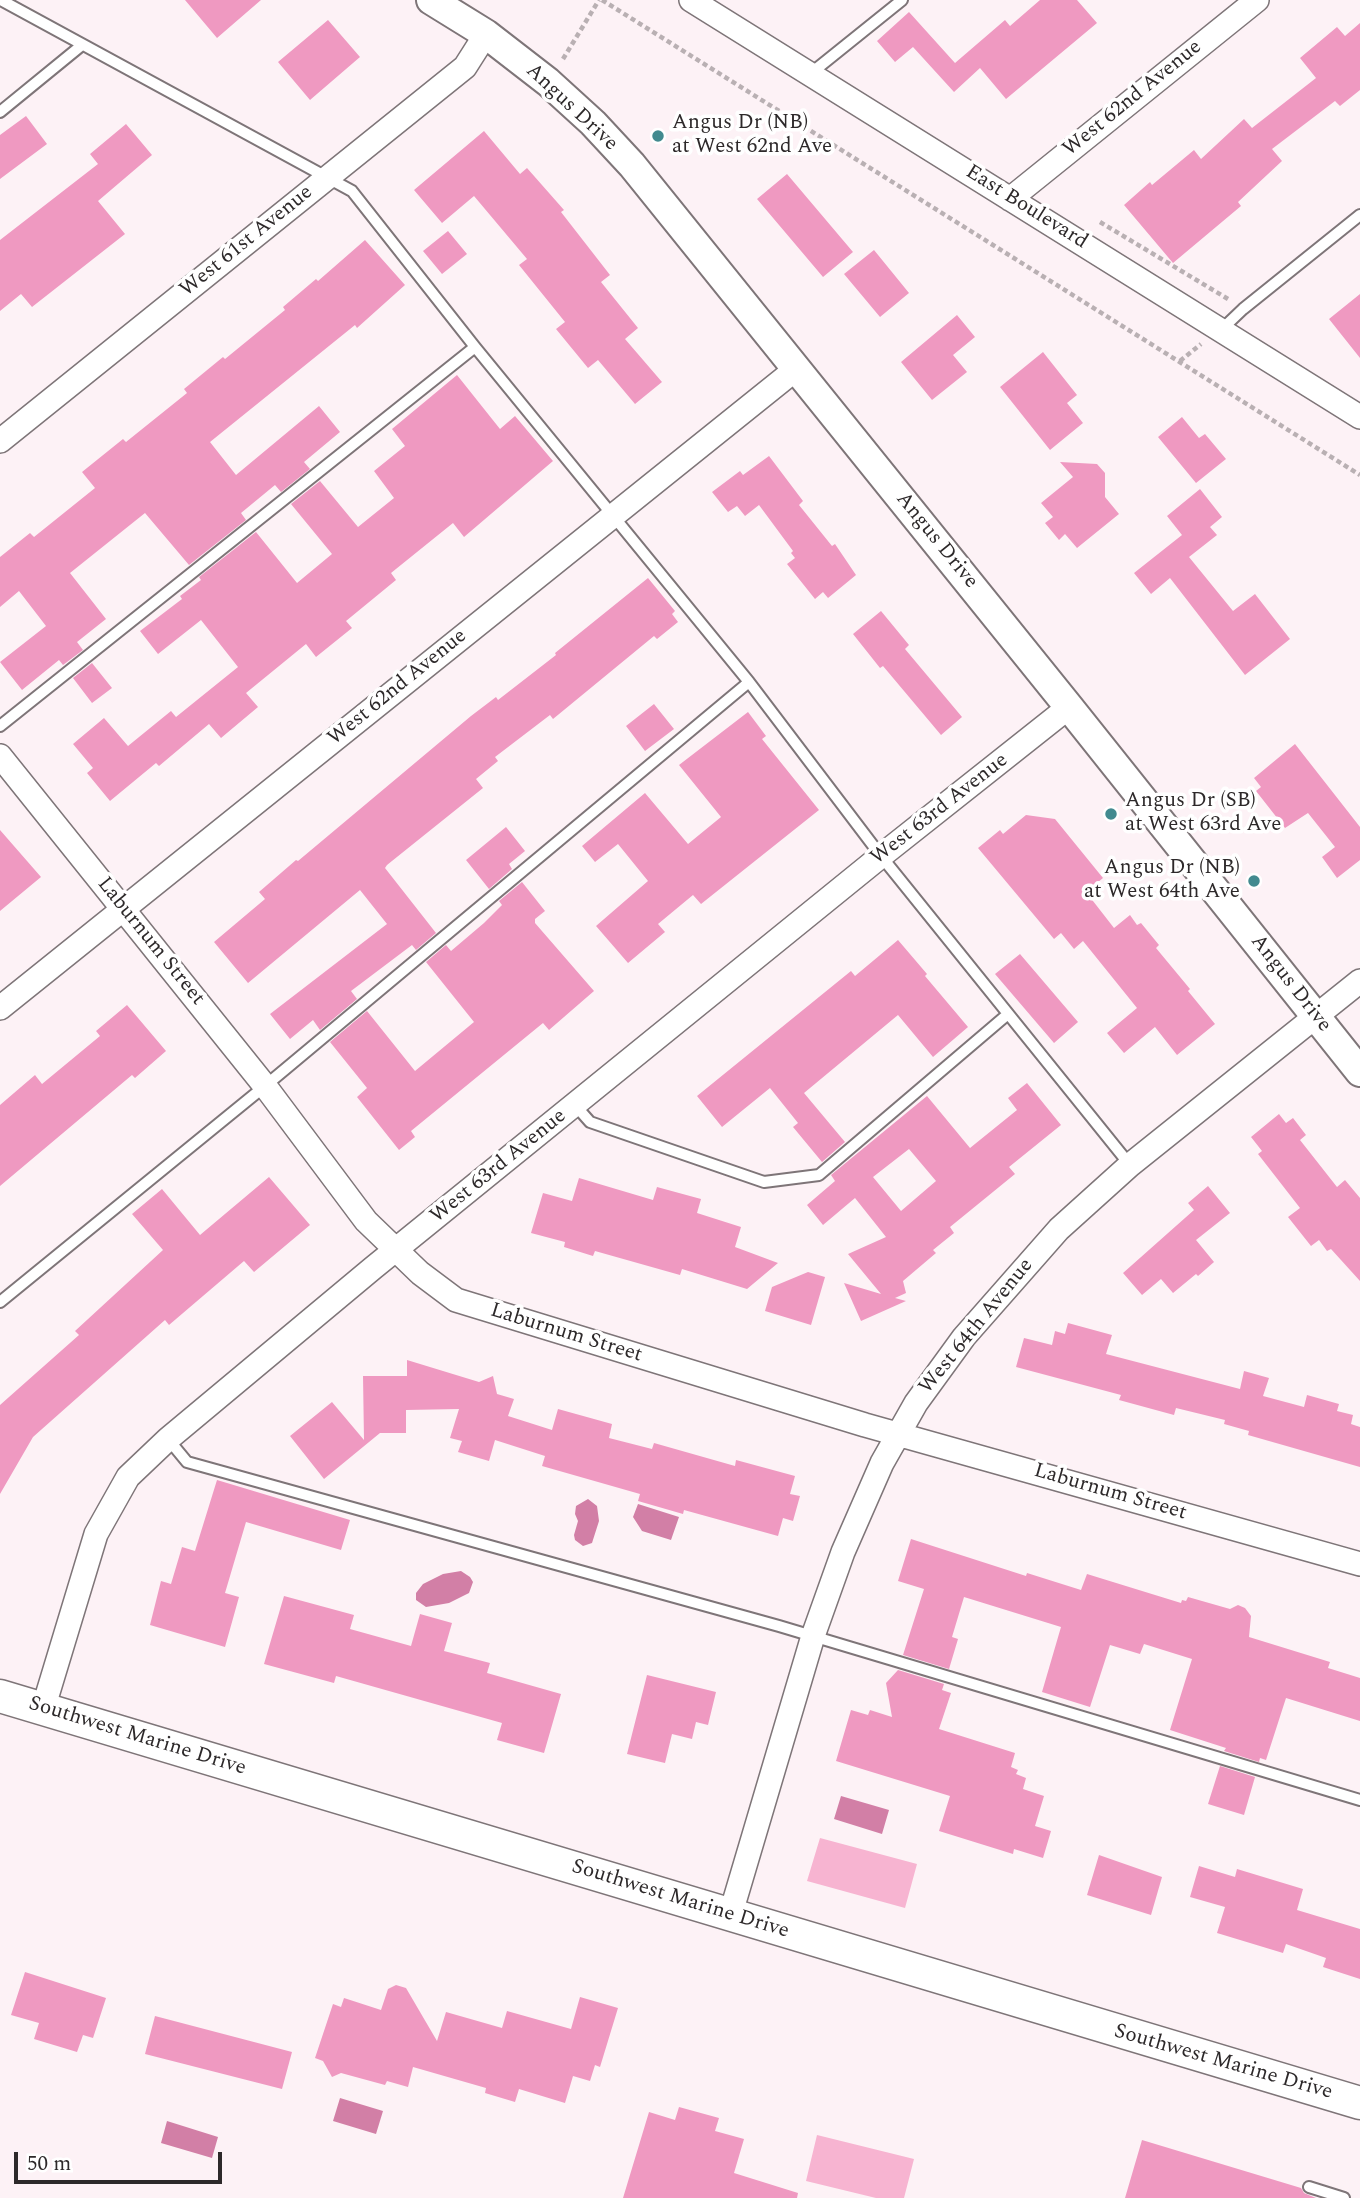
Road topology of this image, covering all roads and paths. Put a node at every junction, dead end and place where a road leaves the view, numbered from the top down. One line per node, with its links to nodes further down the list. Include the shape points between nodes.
1 (1, 0): 8 (lane)
2 (431, 0): 7 (street, Angus Drive)
3 (601, 0): 10 (path); 22 (path)
4 (691, 0): 9 (street, East Boulevard)
5 (902, 0): 9 (lane)
6 (1257, 0): 13 (street, West 62nd Avenue)
7 (486, 34): 10 (street, Angus Drive); 12 (street, West 61st Avenue, via 465,67)
8 (82, 45): 11 (lane); 12 (lane)
9 (810, 74): 13 (street, East Boulevard)
10 (548, 82): 19 (street, Angus Drive, via 632,165)
11 (0, 112)
12 (328, 177): 18 (lane, via 352,191); 21 (street, West 61st Avenue)
13 (1010, 199): 17 (street, East Boulevard)
14 (1360, 215): 16 (lane)
15 (1091, 216): 16 (path)
16 (1243, 309): 17 (lane)
17 (1220, 330): 20 (street, East Boulevard)
18 (475, 347): 23 (lane); 26 (lane)
19 (796, 369): 23 (street, West 62nd Avenue); 25 (street, Angus Drive)
20 (1360, 417)
21 (0, 441)
22 (1360, 475)
23 (614, 514): 24 (lane); 29 (street, West 62nd Avenue)
24 (750, 682): 28 (lane); 35 (lane)
25 (1069, 707): 28 (street, West 63rd Avenue); 33 (street, Angus Drive)
26 (0, 726)
27 (0, 756): 29 (street, Laburnum Street)
28 (881, 856): 32 (lane); 36 (street, West 63rd Avenue)
29 (123, 909): 31 (street, West 62nd Avenue); 35 (street, Laburnum Street)
30 (1360, 981): 33 (street, West 64th Avenue)
31 (0, 1008)
32 (1008, 1014): 36 (lane, via 819,1175 764,1182 590,1122); 37 (lane)
33 (1315, 1017): 34 (street, Angus Drive); 37 (street, West 64th Avenue)
34 (1360, 1072)
35 (265, 1086): 38 (street, Laburnum Street, via 366,1221); 39 (lane)
36 (575, 1105): 38 (street, West 63rd Avenue)
37 (1130, 1164): 40 (street, West 64th Avenue, via 1059,1229 1005,1288 916,1403)
38 (396, 1251): 40 (street, Laburnum Street, via 456,1300); 41 (street, West 63rd Avenue)
39 (0, 1302)
40 (899, 1434): 42 (street, Laburnum Street); 43 (street, West 64th Avenue, via 843,1552)
41 (167, 1439): 43 (lane, via 187,1462); 45 (street, West 63rd Avenue, via 128,1477 96,1534)
42 (1360, 1564)
43 (813, 1636): 46 (lane); 47 (street, West 64th Avenue)
44 (0, 1696): 45 (main road, Southwest Marine Drive)
45 (43, 1709): 47 (main road, Southwest Marine Drive)
46 (1360, 1800)
47 (730, 1916): 48 (main road, Southwest Marine Drive)
48 (1360, 2103)
49 (1308, 2187): 50 (lane)
50 (1344, 2198)

